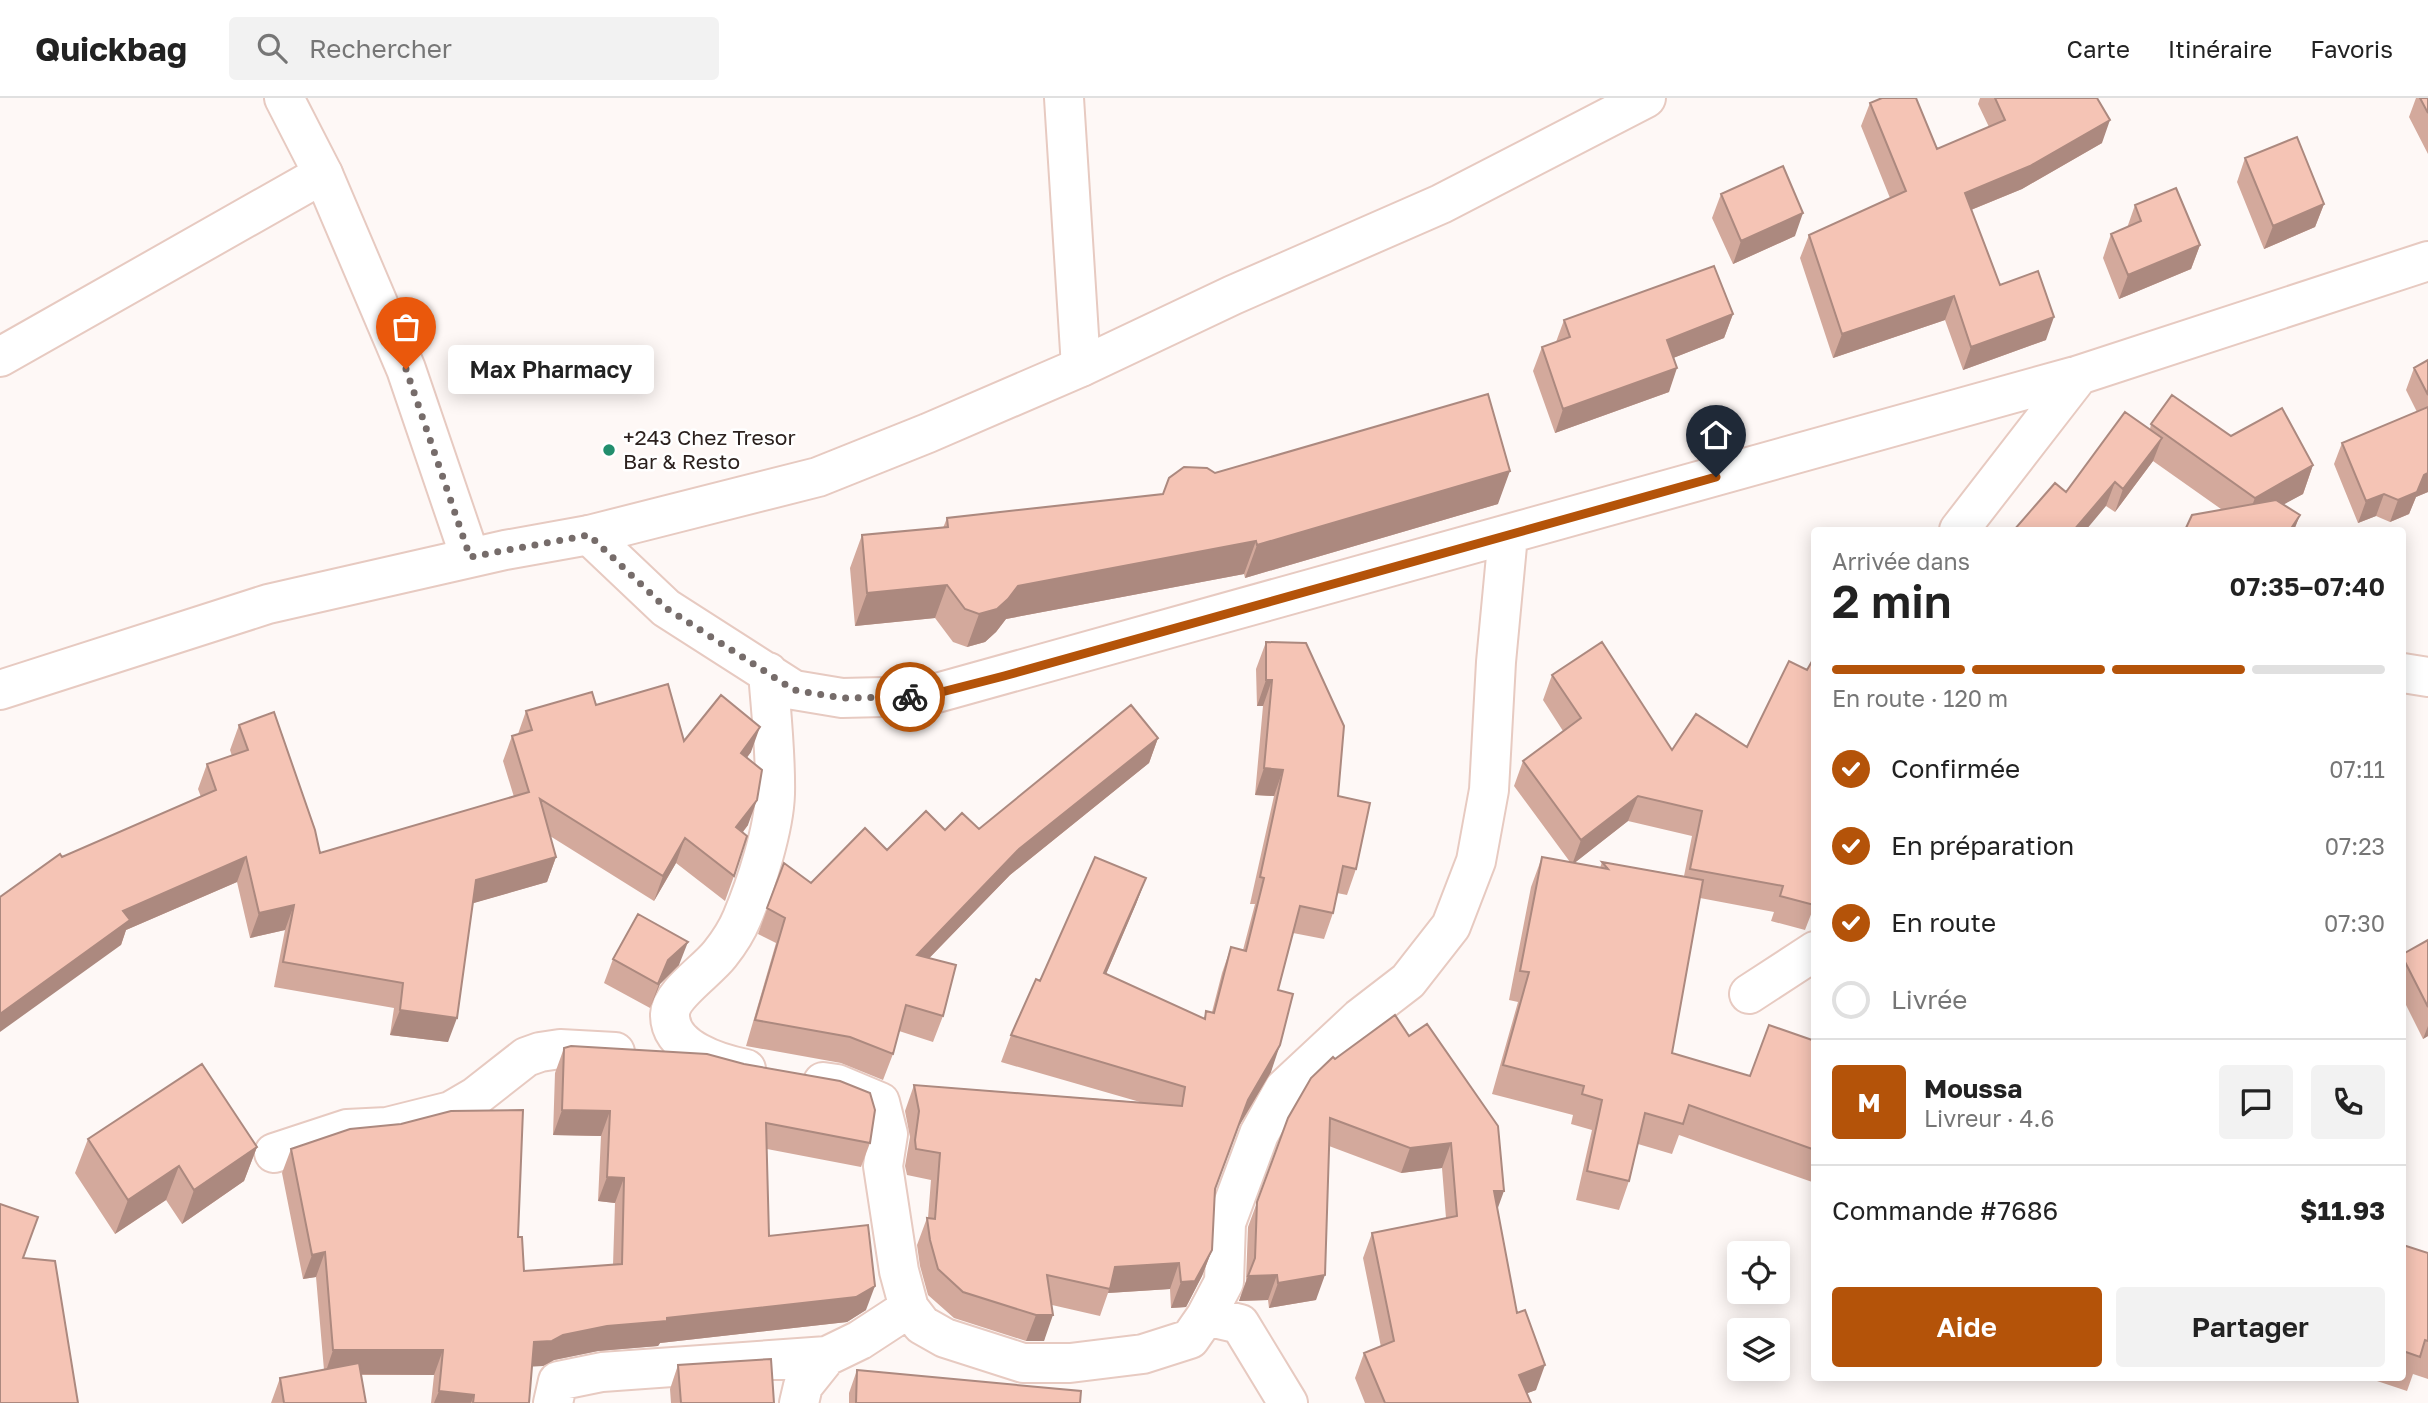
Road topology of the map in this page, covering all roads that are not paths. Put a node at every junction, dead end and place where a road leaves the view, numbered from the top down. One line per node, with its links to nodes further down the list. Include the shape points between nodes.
1 (284, 98): 4 (main road)
2 (1064, 98): 7 (main road)
3 (1646, 98): 7 (main road, via 1441,204)
4 (323, 174): 6 (main road); 12 (main road, via 406,369)
5 (2428, 261): 8 (main road)
6 (0, 357)
7 (1081, 367): 10 (main road, via 818,477)
8 (2080, 375): 9 (main road); 11 (main road)
9 (1961, 527)
10 (589, 535): 12 (main road); 13 (main road, via 666,608)
11 (1508, 535): 13 (main road, via 926,696 842,698 794,690); 22 (main road, via 1489,790 1468,883 1451,926 1408,981 1360,1018 1284,1089 1259,1134 1226,1223 1224,1282)
12 (470, 557): 16 (main road, via 268,604)
13 (768, 672): 19 (main road, via 775,796 767,843 742,918 722,953 679,994 670,1013 681,1041)
14 (2406, 673): 15 (main road)
15 (2428, 677)
16 (0, 690)
17 (1811, 954): 18 (main road)
18 (1749, 994)
19 (701, 1057): 20 (main road, via 560,1049 540,1052 526,1057 451,1111 387,1127 347,1129); 21 (main road, via 837,1084 880,1102 888,1134 883,1166)
20 (274, 1153)
21 (909, 1308): 22 (main road, via 922,1325 945,1338 1023,1363 1070,1363 1143,1354 1190,1339); 23 (main road)
22 (1206, 1316): 26 (main road, via 1240,1324)
23 (827, 1356): 24 (main road, via 602,1372 558,1381); 25 (main road, via 803,1386)
24 (553, 1403)
25 (799, 1403)
26 (1288, 1403)

